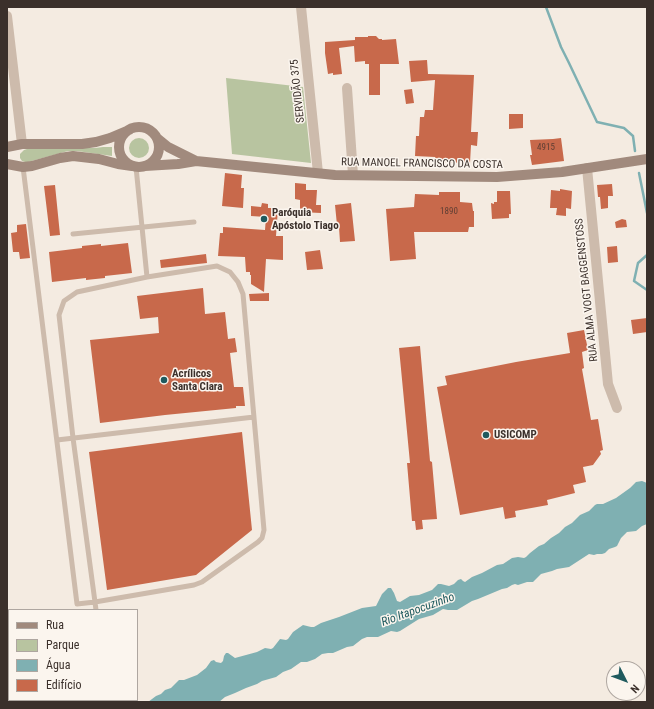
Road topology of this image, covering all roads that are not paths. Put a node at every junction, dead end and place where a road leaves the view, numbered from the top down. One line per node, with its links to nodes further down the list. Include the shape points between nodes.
1 (301, 7): 13 (street, SERVIDÃO 375)
2 (7, 16): 6 (street)
3 (347, 88): 14 (street)
4 (129, 130): 5 (main road, via 147,129); 6 (main road, via 110,138 82,144); 10 (main road, via 122,137 120,153 127,163)
5 (157, 138): 8 (main road, RUA MANOEL FRANCISCO DA COSTA, via 168,147); 10 (main road, via 159,152 156,158 151,163)
6 (14, 146): 9 (main road, via 9,151)
7 (647, 160): 12 (main road, RUA MANOEL FRANCISCO DA COSTA)
8 (196, 161): 10 (main road, RUA MANOEL FRANCISCO DA COSTA); 13 (main road, RUA MANOEL FRANCISCO DA COSTA)
9 (9, 165): 11 (main road, RUA MANOEL FRANCISCO DA COSTA)
10 (138, 167): 11 (main road, RUA MANOEL FRANCISCO DA COSTA, via 73,156); 16 (lane)
11 (23, 168): 22 (lane)
12 (587, 168): 14 (main road, RUA MANOEL FRANCISCO DA COSTA, via 497,177); 19 (street, RUA ALMA VOGT BAGGENSTOSS, via 608,384)
13 (318, 173): 14 (main road, RUA MANOEL FRANCISCO DA COSTA)
14 (353, 175)
15 (194, 222): 16 (lane)
16 (142, 227): 17 (lane); 18 (lane)
17 (73, 234)
18 (147, 277): 20 (lane, via 217,266 230,272 238,282 243,294); 21 (lane, via 77,292 64,301 59,316)
19 (617, 408)
20 (254, 417): 21 (lane); 23 (lane, via 264,530 262,538 202,582)
21 (73, 438): 22 (lane); 23 (lane)
22 (56, 440): 23 (lane, via 77,604)
23 (95, 602): 24 (lane)
24 (96, 609)

